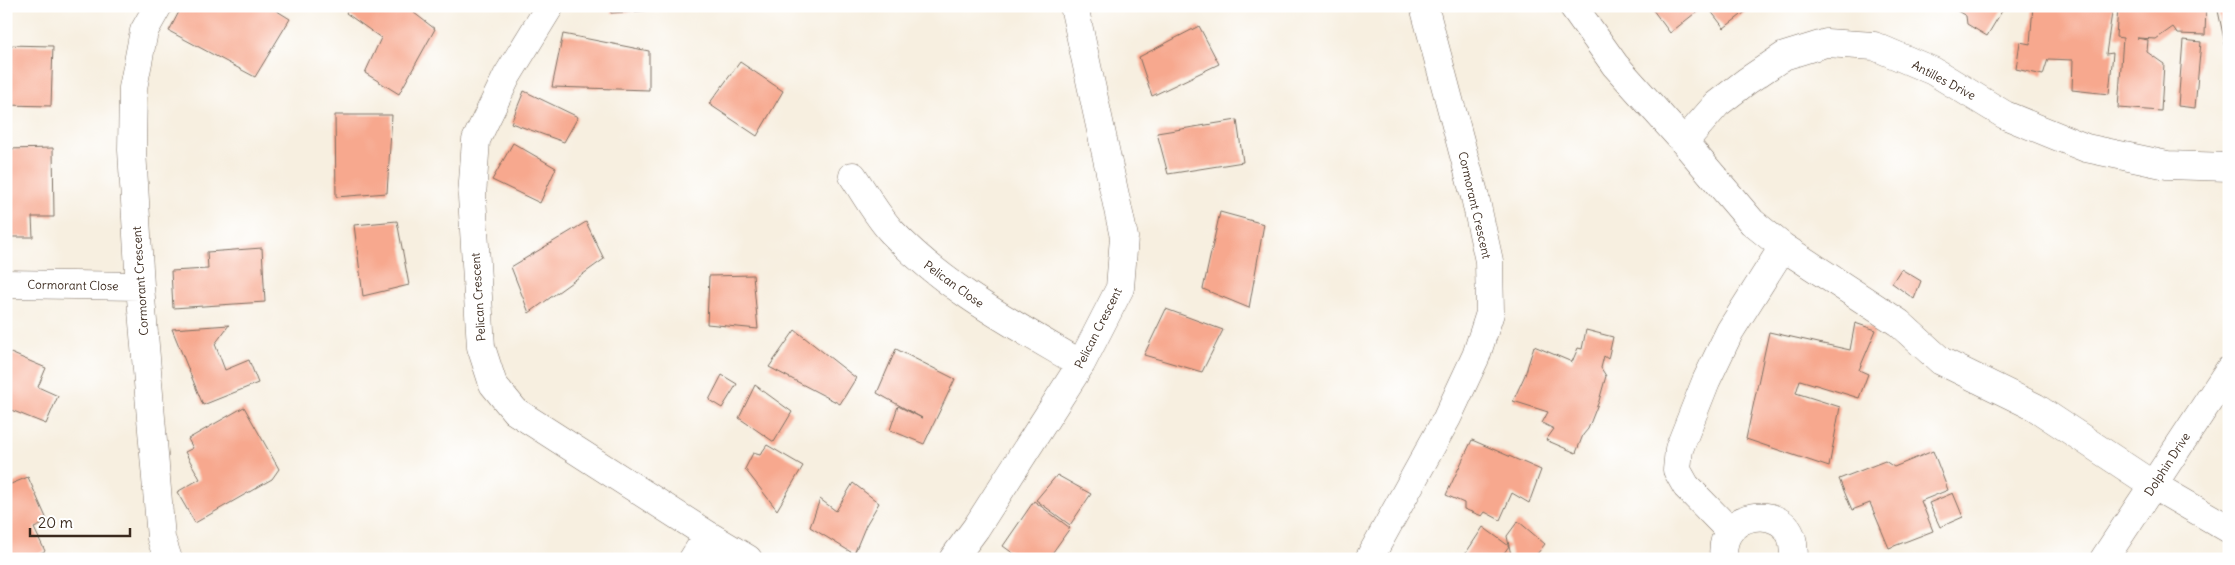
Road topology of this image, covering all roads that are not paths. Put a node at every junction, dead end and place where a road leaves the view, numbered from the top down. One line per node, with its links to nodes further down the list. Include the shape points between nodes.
1 (158, 6): 11 (street, Cormorant Crescent, via 144,31 133,88 132,150)
2 (550, 6): 17 (street, Pelican Crescent, via 507,76 476,140 472,196 481,347 494,384 515,411)
3 (1074, 6): 12 (street, Pelican Crescent, via 1124,237 1120,288)
4 (1424, 6): 22 (street, Cormorant Crescent, via 1489,261 1490,313 1476,356 1447,418)
5 (1573, 6): 6 (street, via 1615,65)
6 (1684, 142): 7 (street, Antilles Drive, via 1717,104 1747,81 1784,56 1826,43 1874,46 1933,72 2005,115 2086,148 2167,165); 9 (street, via 1752,222)
7 (2229, 167)
8 (853, 176): 12 (street, Pelican Close, via 890,230 928,266 980,304)
9 (1783, 248): 14 (street, via 1900,323 1941,361 2035,407); 15 (street, via 1730,332 1679,449 1677,470 1686,486)
10 (6, 284): 11 (street, Cormorant Close)
11 (140, 286): 18 (street, Cormorant Crescent, via 161,538)
12 (1081, 364): 21 (street, Pelican Crescent)
13 (2229, 370): 14 (street, Dolphin Drive)
14 (2154, 485): 16 (street); 25 (street, Dolphin Drive)
15 (1729, 530): 23 (street, via 1722,548); 24 (street, via 1744,518 1762,516 1780,522 1792,537)
16 (2229, 530)
17 (708, 536): 19 (street); 20 (street, Pelican Crescent)
18 (168, 559)
19 (693, 559)
20 (748, 559)
21 (953, 559)
22 (1369, 559)
23 (1724, 559)
24 (1793, 559)
25 (2104, 559)

